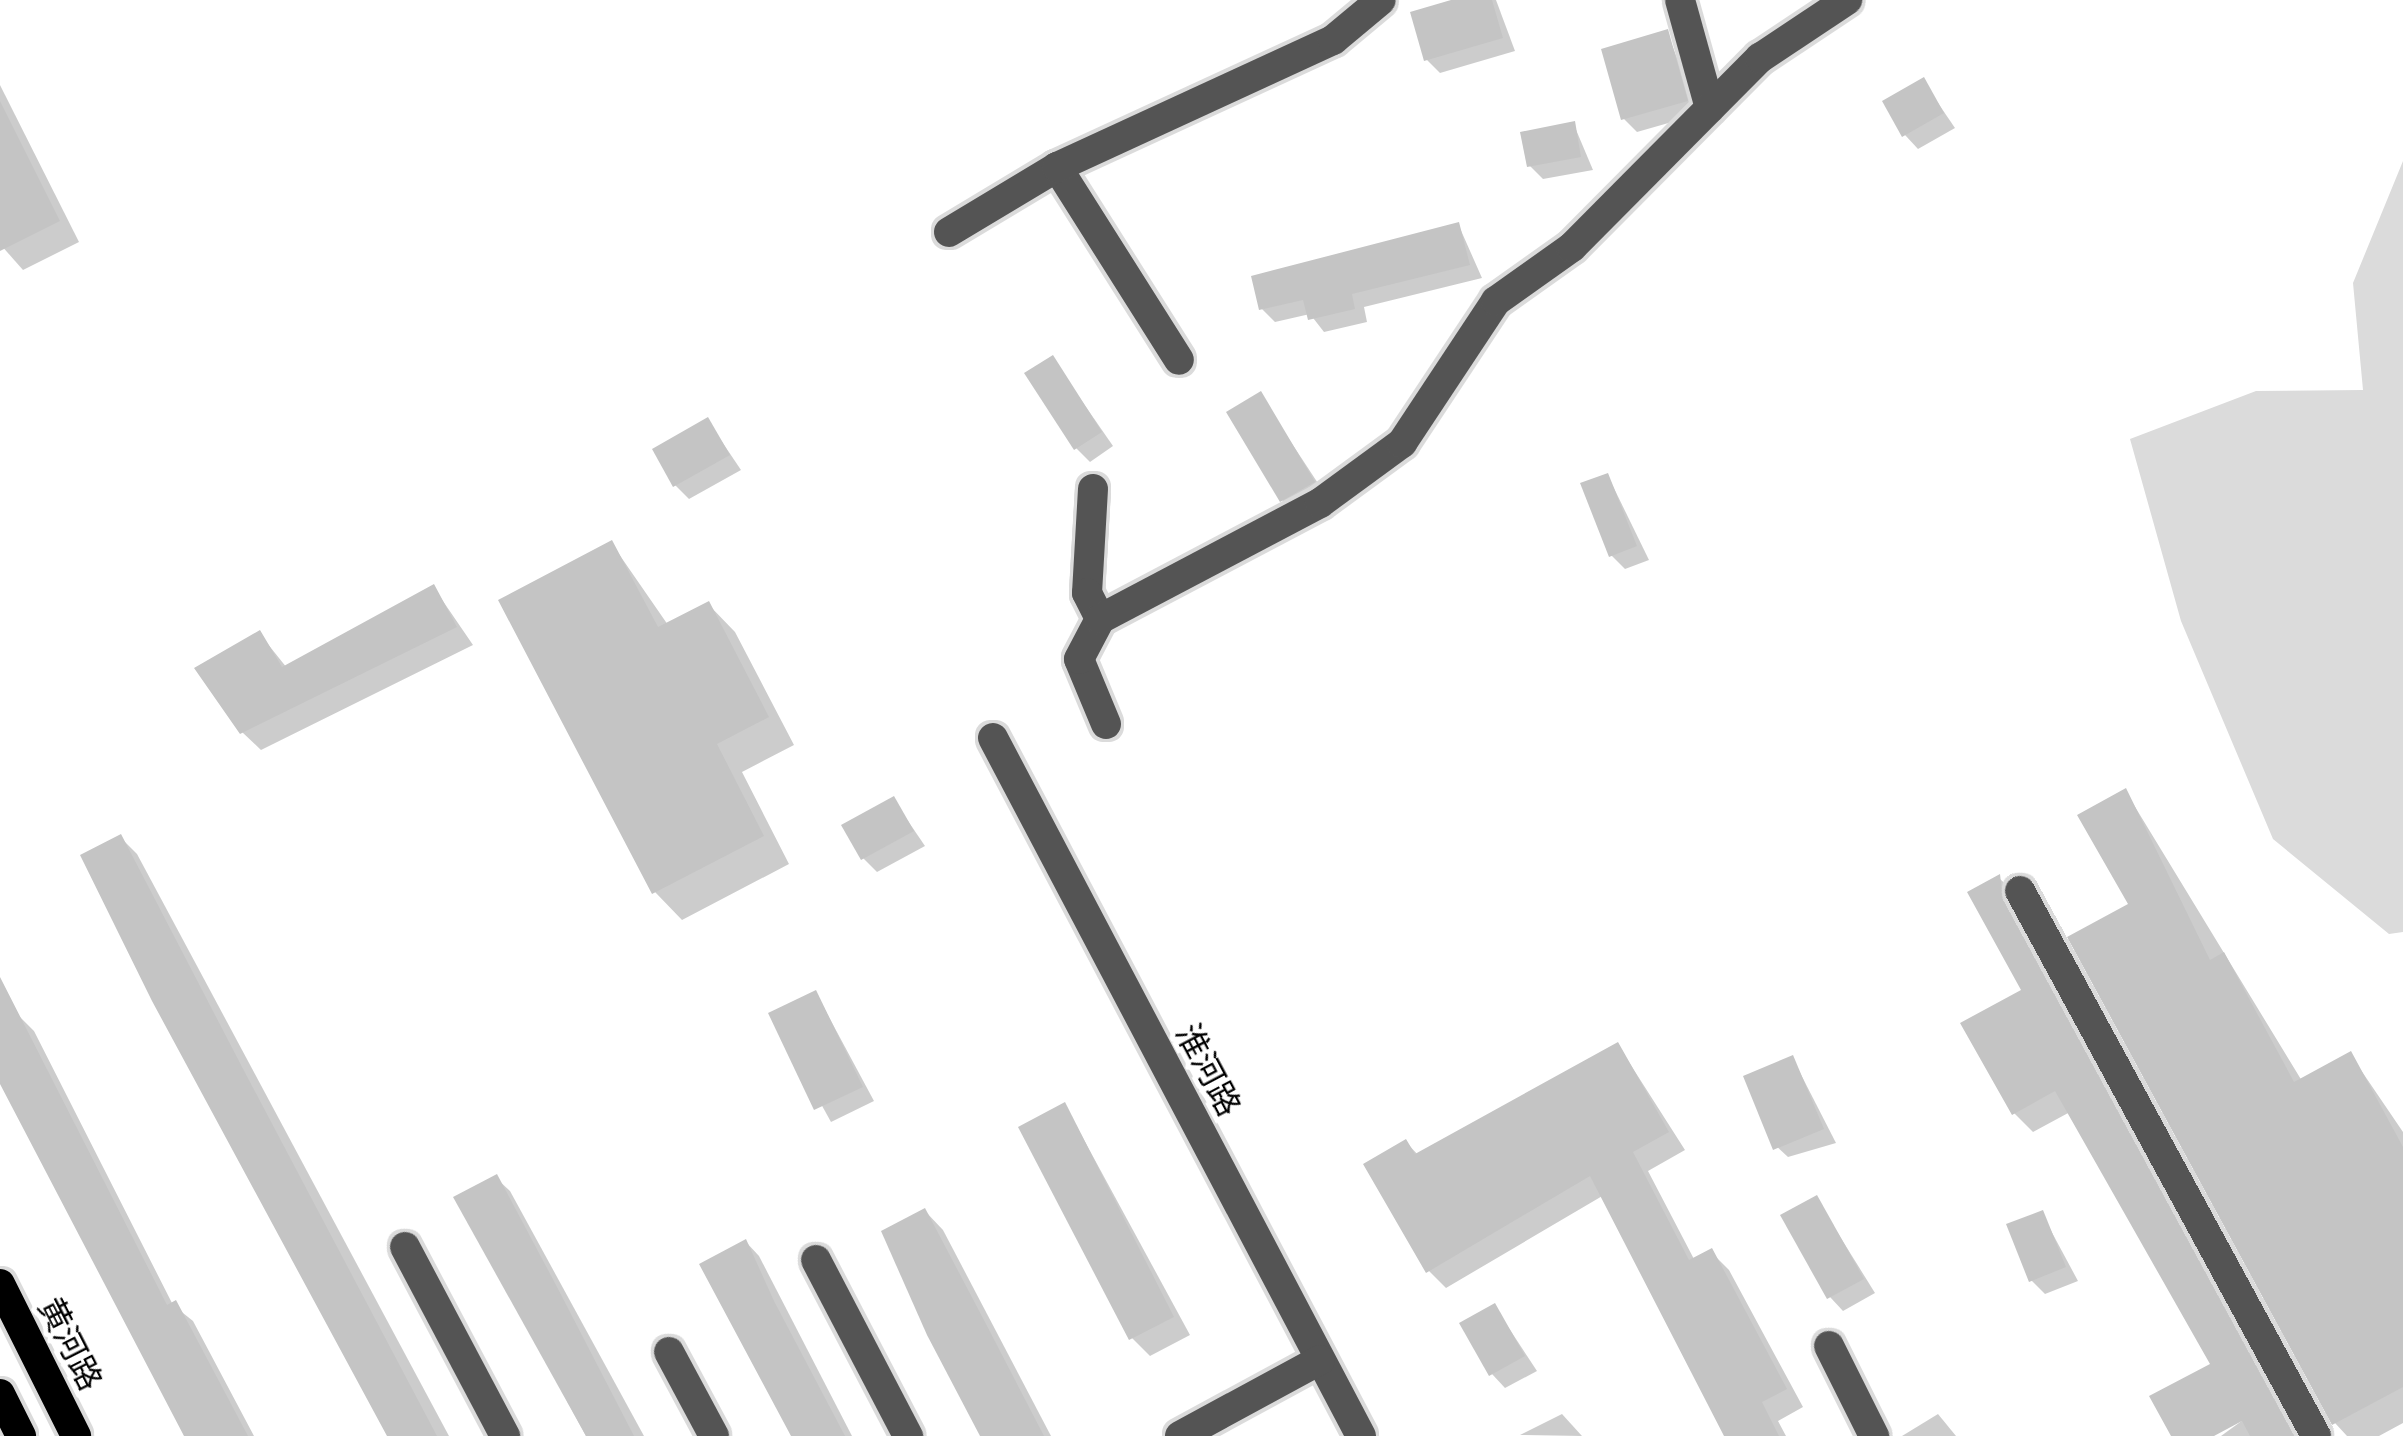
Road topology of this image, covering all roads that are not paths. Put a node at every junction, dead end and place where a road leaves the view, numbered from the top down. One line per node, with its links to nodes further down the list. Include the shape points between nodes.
1 (1381, 0): 5 (street, via 1334,40)
2 (1680, 0): 4 (street)
3 (1847, 0): 4 (street)
4 (1710, 108): 9 (street, via 1572,247 1496,301 1402,443 1320,503)
5 (1057, 167): 6 (street); 7 (street)
6 (949, 232)
7 (1179, 360)
8 (1093, 489): 9 (street, via 1087,593)
9 (1100, 619): 10 (street, via 1079,659)
10 (1106, 724)
11 (992, 738): 18 (street, 淮河路)
12 (2020, 891): 28 (street)
13 (405, 1247): 22 (street)
14 (816, 1260): 24 (street)
15 (0, 1284): 21 (main road, 黄河路)
16 (1829, 1346): 27 (street)
17 (669, 1352): 23 (street)
18 (1320, 1360): 25 (street); 26 (street, 淮河路)
19 (0, 1397): 20 (main road)
20 (21, 1436)
21 (76, 1436)
22 (505, 1436)
23 (713, 1436)
24 (908, 1436)
25 (1180, 1436)
26 (1360, 1436)
27 (1874, 1436)
28 (2316, 1436)

